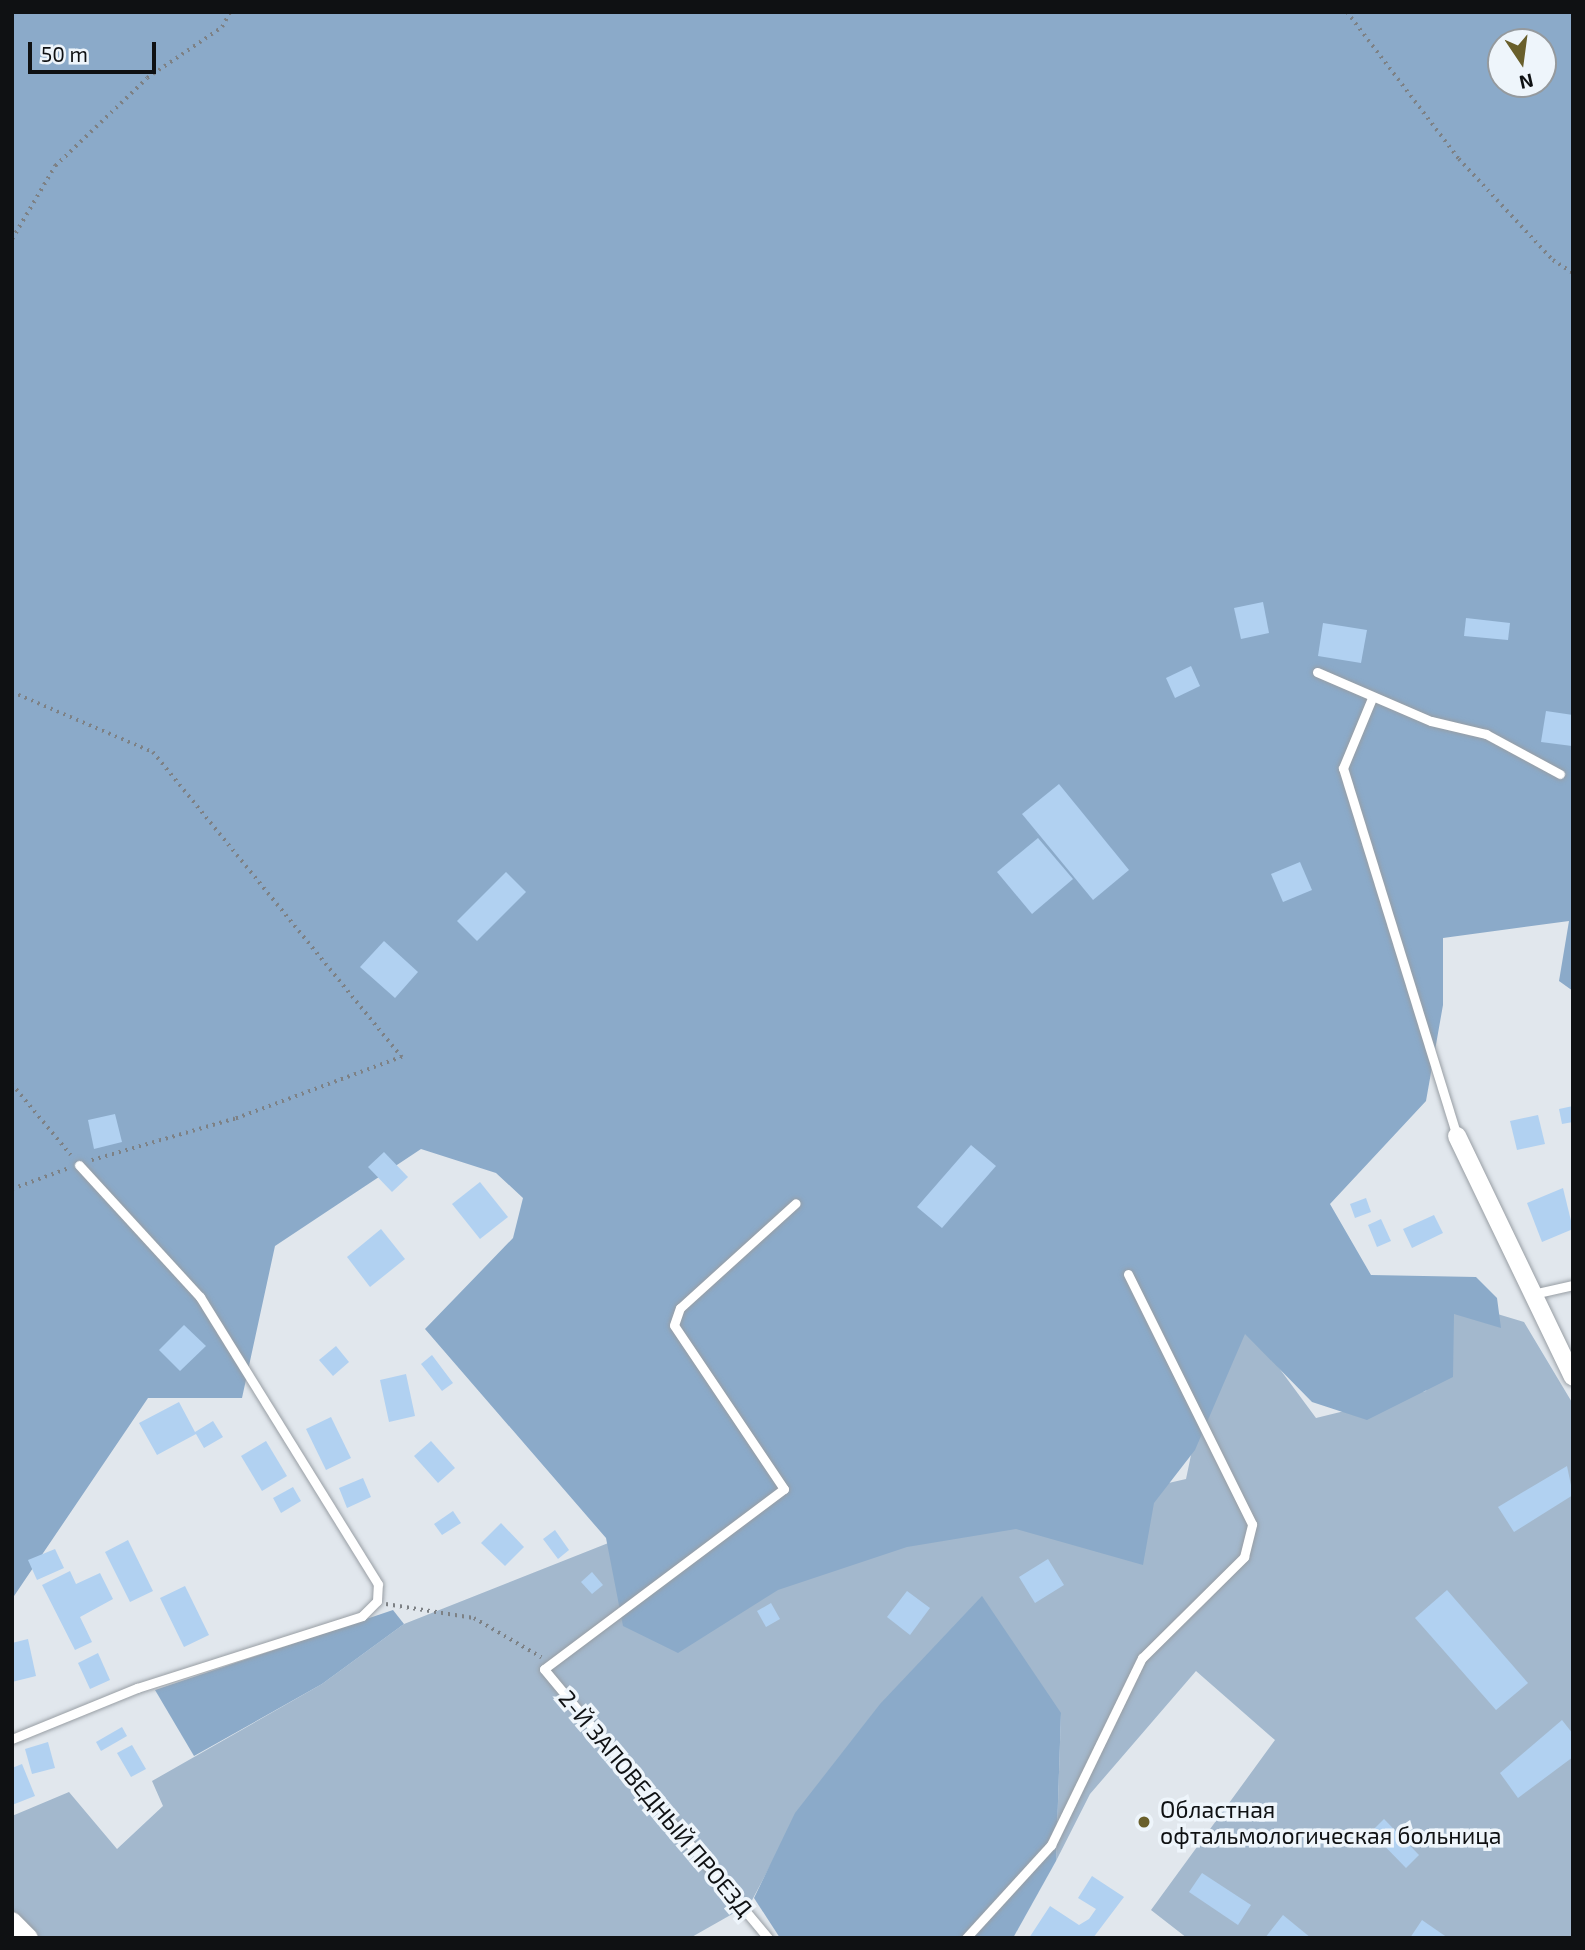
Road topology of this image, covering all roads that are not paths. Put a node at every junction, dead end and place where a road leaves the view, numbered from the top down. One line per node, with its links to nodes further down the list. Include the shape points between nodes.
1 (1317, 673): 2 (lane)
2 (1372, 698): 3 (lane, via 1486,734); 4 (lane, via 1343,768)
3 (1560, 774)
4 (1457, 1136): 9 (street)
5 (79, 1164): 11 (lane, via 200,1297 378,1584 377,1601 362,1616 137,1688)
6 (796, 1203): 14 (lane, 2-Й ЗАПОВЕДНЫЙ ПРОЕЗД, via 680,1308 674,1325 784,1489 544,1669)
7 (1128, 1274): 15 (lane, via 1251,1524 1244,1556 1142,1658 1052,1845)
8 (1573, 1285): 9 (lane)
9 (1528, 1296): 10 (street)
10 (1573, 1377)
11 (12, 1738)
12 (12, 1921): 13 (street)
13 (29, 1938)
14 (768, 1938)
15 (967, 1938)

